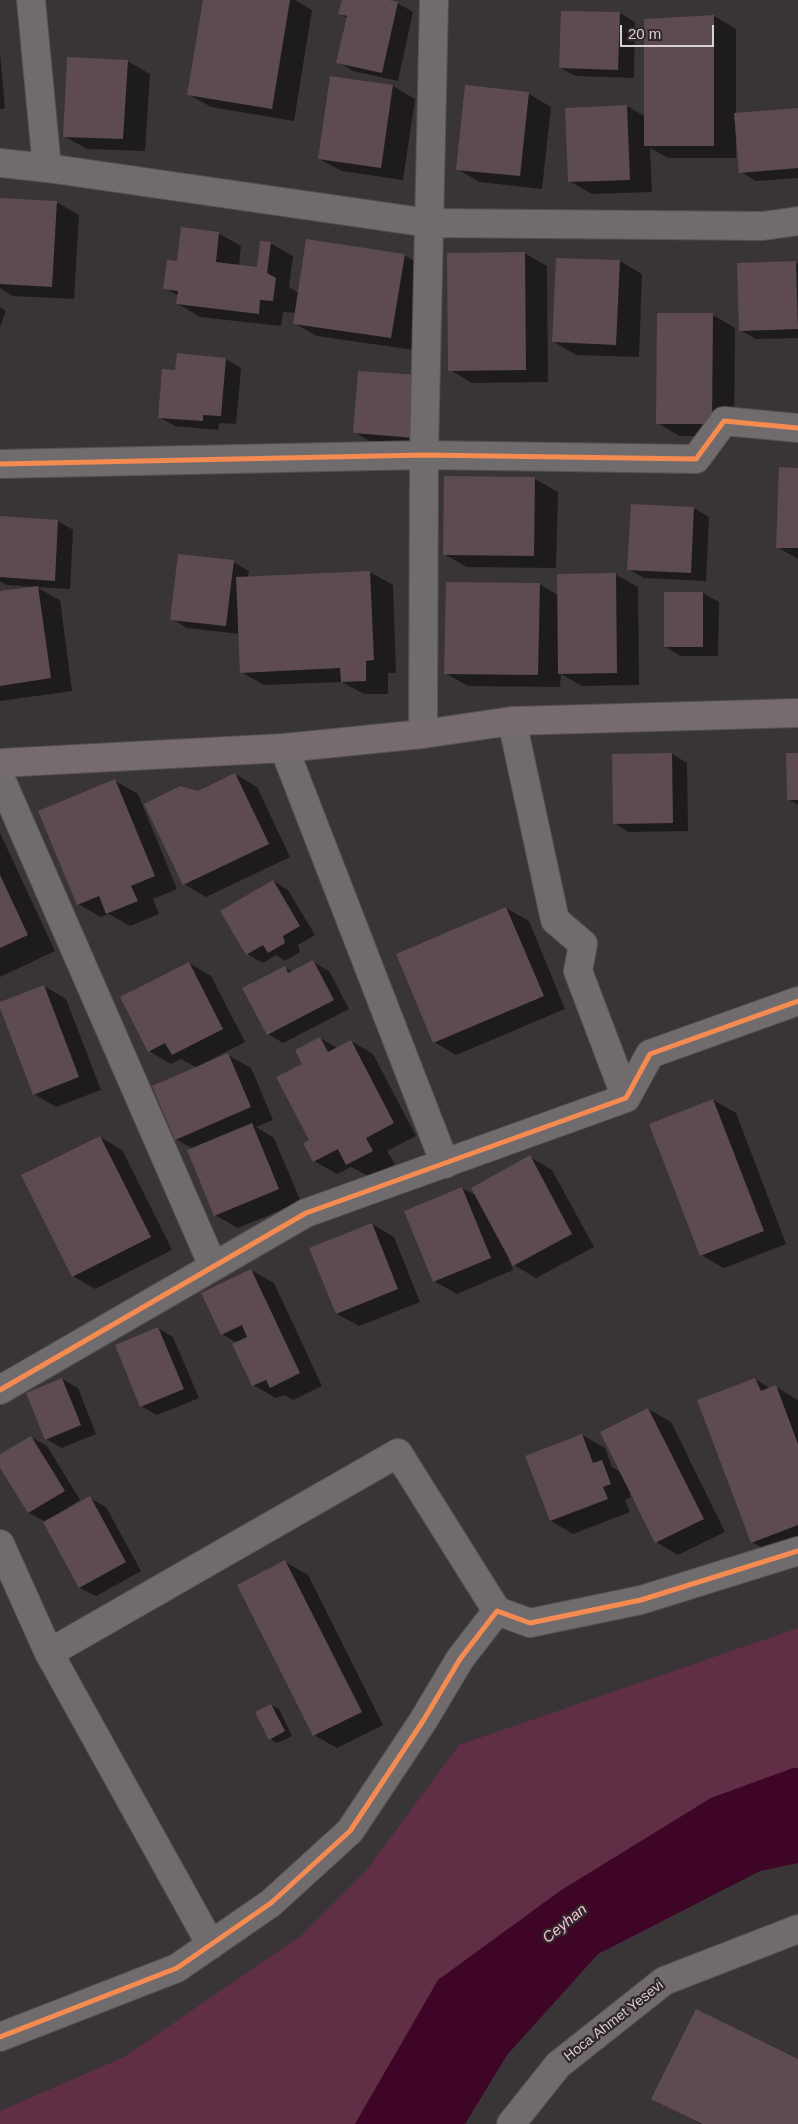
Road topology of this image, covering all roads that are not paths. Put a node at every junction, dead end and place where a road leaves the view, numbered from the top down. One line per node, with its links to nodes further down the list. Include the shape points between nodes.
1 (31, 0): 4 (street)
2 (434, 0): 6 (street)
3 (0, 163): 4 (street)
4 (47, 168): 6 (street)
5 (798, 221): 6 (street, via 763,226)
6 (429, 223): 8 (street)
7 (798, 428): 8 (street, via 724,421 696,459)
8 (424, 455): 9 (street); 12 (street)
9 (0, 464)
10 (798, 713): 11 (main road)
11 (512, 721): 12 (main road); 17 (street, via 554,920 583,944 578,971)
12 (423, 734): 13 (main road)
13 (284, 748): 14 (main road); 18 (street)
14 (0, 764)
15 (0, 777): 19 (street)
16 (798, 1001): 17 (street, via 650,1054)
17 (626, 1098): 18 (street)
18 (445, 1164): 19 (street, via 306,1213)
19 (214, 1266): 20 (street)
20 (0, 1390)
21 (0, 1544): 24 (street)
22 (798, 1551): 23 (street, via 641,1600 530,1623)
23 (497, 1611): 24 (street, via 398,1453); 26 (street, via 460,1659 350,1831 271,1903)
24 (48, 1653): 26 (street)
25 (798, 1929): 28 (street, Hoca Ahmet Yesevi, via 664,1981 558,2065)
26 (211, 1945): 27 (street, via 178,1968)
27 (0, 2037)
28 (511, 2124)

